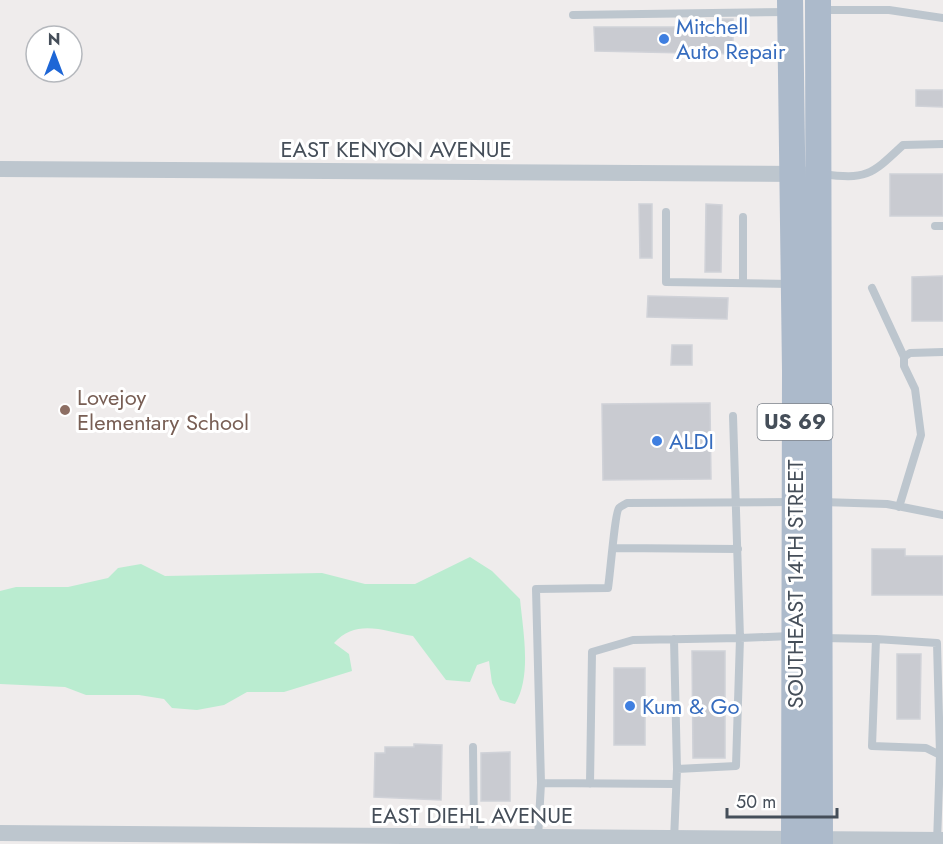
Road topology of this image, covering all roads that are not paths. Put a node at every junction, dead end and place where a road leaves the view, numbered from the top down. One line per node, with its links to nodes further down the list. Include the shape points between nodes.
1 (818, 5): 4 (lane); 8 (main road, SOUTHEAST 14TH STREET / US 69)
2 (790, 6): 3 (lane); 7 (main road, SOUTHEAST 14TH STREET / US 69)
3 (573, 15)
4 (943, 18)
5 (943, 144): 8 (lane, via 903,145 874,172 851,178)
6 (0, 169): 7 (street, EAST KENYON AVENUE)
7 (791, 173): 8 (street, EAST KENYON AVENUE); 12 (main road, SOUTHEAST 14TH STREET / US 69)
8 (818, 174): 18 (main road, SOUTHEAST 14TH STREET / US 69)
9 (666, 212): 11 (lane, via 666,282)
10 (743, 217): 11 (lane)
11 (742, 283): 12 (lane)
12 (794, 284): 18 (main road, SOUTHEAST 14TH STREET / US 69)
13 (872, 288): 15 (lane)
14 (943, 352): 15 (lane, via 910,353)
15 (904, 357): 19 (lane, via 915,389 921,435)
16 (733, 416): 17 (lane)
17 (737, 502): 18 (lane); 21 (lane, via 627,503 618,509); 22 (lane)
18 (807, 502): 19 (lane); 23 (main road, SOUTHEAST 14TH STREET / US 69)
19 (899, 507): 20 (lane)
20 (943, 515)
21 (614, 548): 22 (lane); 30 (lane, via 608,588 536,589)
22 (738, 549): 24 (lane)
23 (807, 637): 24 (lane); 26 (lane); 39 (main road, SOUTHEAST 14TH STREET / US 69); 40 (main road, SOUTHEAST 14TH STREET / US 69)
24 (740, 638): 25 (lane); 29 (lane, via 736,766)
25 (674, 639): 29 (lane); 31 (lane, via 633,640 592,652)
26 (876, 639): 28 (lane, via 937,643); 28 (lane, via 872,746 926,748)
27 (473, 747): 35 (lane)
28 (941, 754): 41 (lane)
29 (677, 769): 32 (lane)
30 (541, 783): 31 (lane); 34 (lane)
31 (590, 783): 32 (lane)
32 (676, 784): 36 (lane)
33 (0, 833): 35 (street, EAST DIEHL AVENUE)
34 (538, 838): 35 (street, EAST DIEHL AVENUE); 37 (street, EAST DIEHL AVENUE)
35 (483, 840)
36 (674, 840): 37 (street, EAST DIEHL AVENUE); 38 (street, EAST DIEHL AVENUE)
37 (618, 841)
38 (753, 842): 39 (street, EAST DIEHL AVENUE)
39 (794, 842): 40 (street, EAST DIEHL AVENUE)
40 (820, 842): 41 (street, EAST DIEHL AVENUE)
41 (939, 842)

